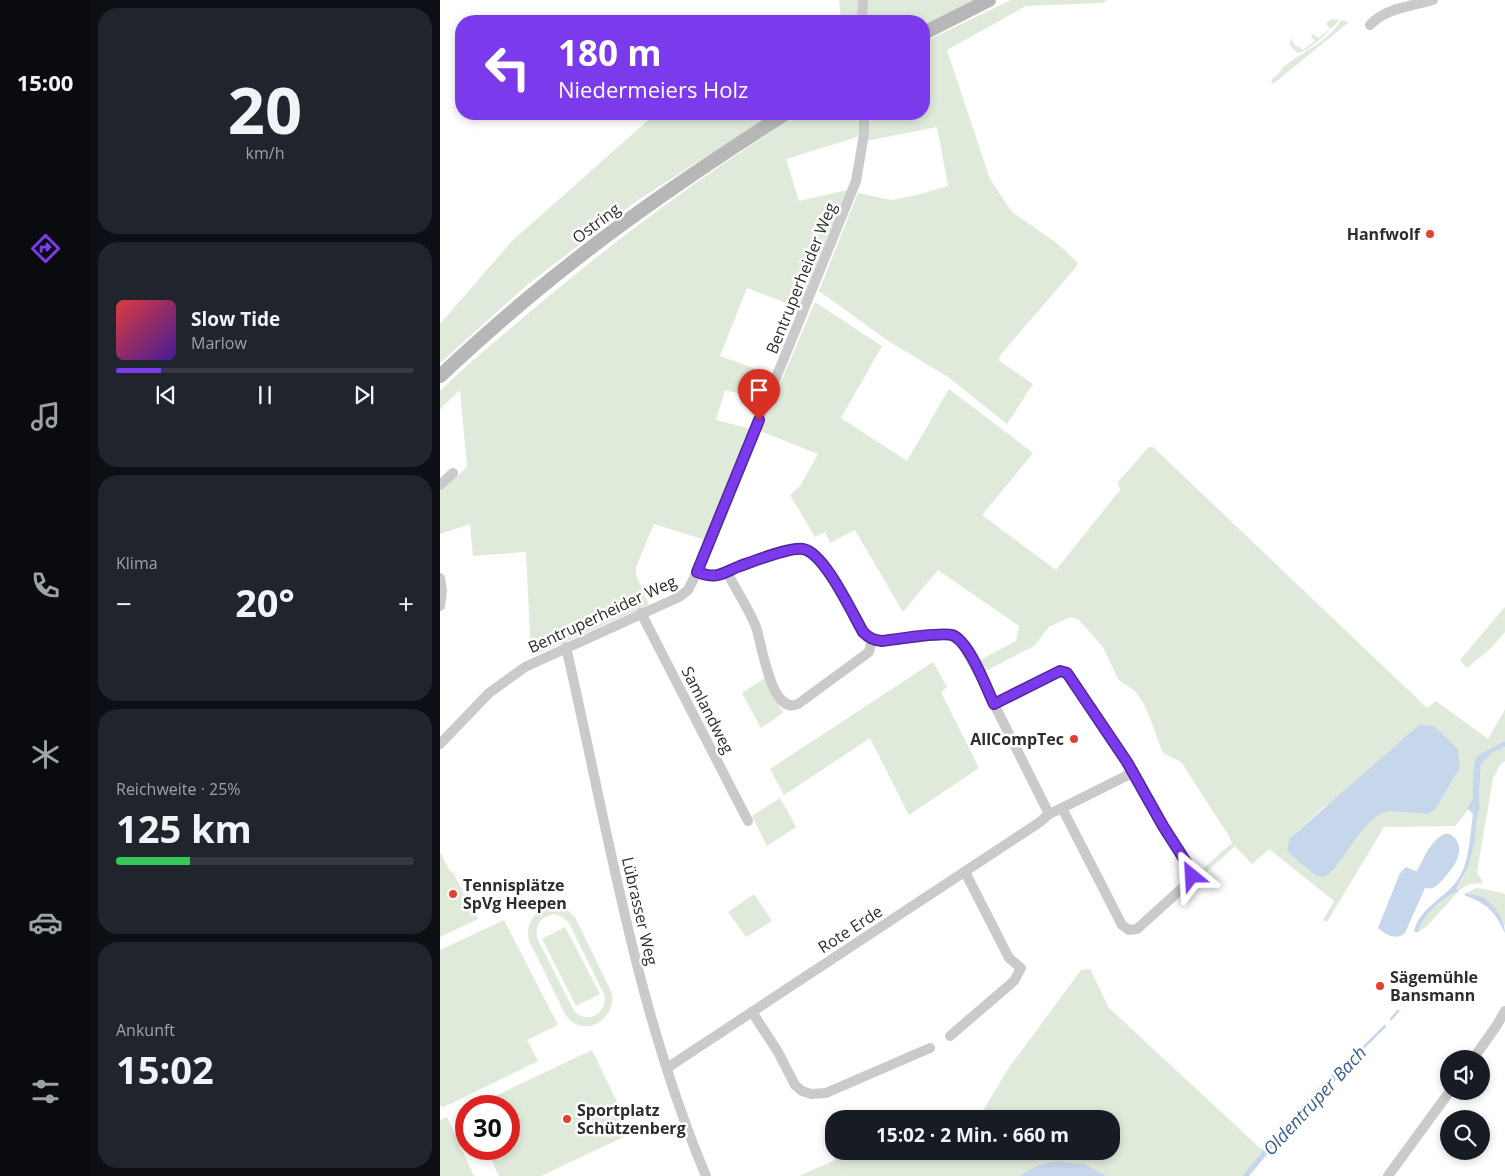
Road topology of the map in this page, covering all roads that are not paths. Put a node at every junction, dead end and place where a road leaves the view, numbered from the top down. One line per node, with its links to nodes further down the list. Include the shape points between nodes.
1 (863, 0): 4 (street)
2 (989, 0): 6 (main road)
3 (1433, 0): 5 (street, via 1390,11)
4 (862, 15)
5 (1370, 25)
6 (930, 30)
7 (776, 120): 9 (main road, Ostring, via 660,197 569,264)
8 (864, 120): 12 (street, Bentruperheider Weg, via 856,181)
9 (440, 376)
10 (453, 473): 11 (street)
11 (440, 485)
12 (697, 572): 13 (street, via 711,577); 16 (street, Bentruperheider Weg, via 684,594)
13 (727, 572): 17 (street, via 793,550 808,550 825,566 863,632); 17 (street, via 756,626 766,669 779,698 788,706 798,704 869,652)
14 (440, 578): 15 (street)
15 (440, 606)
16 (641, 614): 18 (street, Bentruperheider Weg); 24 (street, Samlandweg)
17 (872, 640): 19 (street, via 954,636 965,646)
18 (566, 647): 20 (street, Bentruperheider Weg, via 530,664 499,684); 31 (street, Lübrasser Weg, via 637,967)
19 (994, 704): 21 (street, via 1060,671 1067,673); 23 (street)
20 (440, 744)
21 (1134, 772): 22 (street, Rote Erde); 22 (street, via 1193,873 1189,882 1137,929 1129,930 1122,925)
22 (1062, 808): 23 (street, Rote Erde)
23 (1049, 814): 25 (street, Rote Erde)
24 (748, 821)
25 (965, 872): 26 (street, Rote Erde); 28 (street, via 1009,958 1021,968 1014,982)
26 (752, 1012): 29 (street, via 795,1085 811,1094 826,1093); 31 (street, Rote Erde)
27 (1504, 1014): 30 (street)
28 (950, 1036)
29 (930, 1048)
30 (1480, 1050)
31 (667, 1068): 33 (street, Lübrasser Weg)
32 (1443, 1100): 34 (street)
33 (706, 1176)
34 (1388, 1176)

